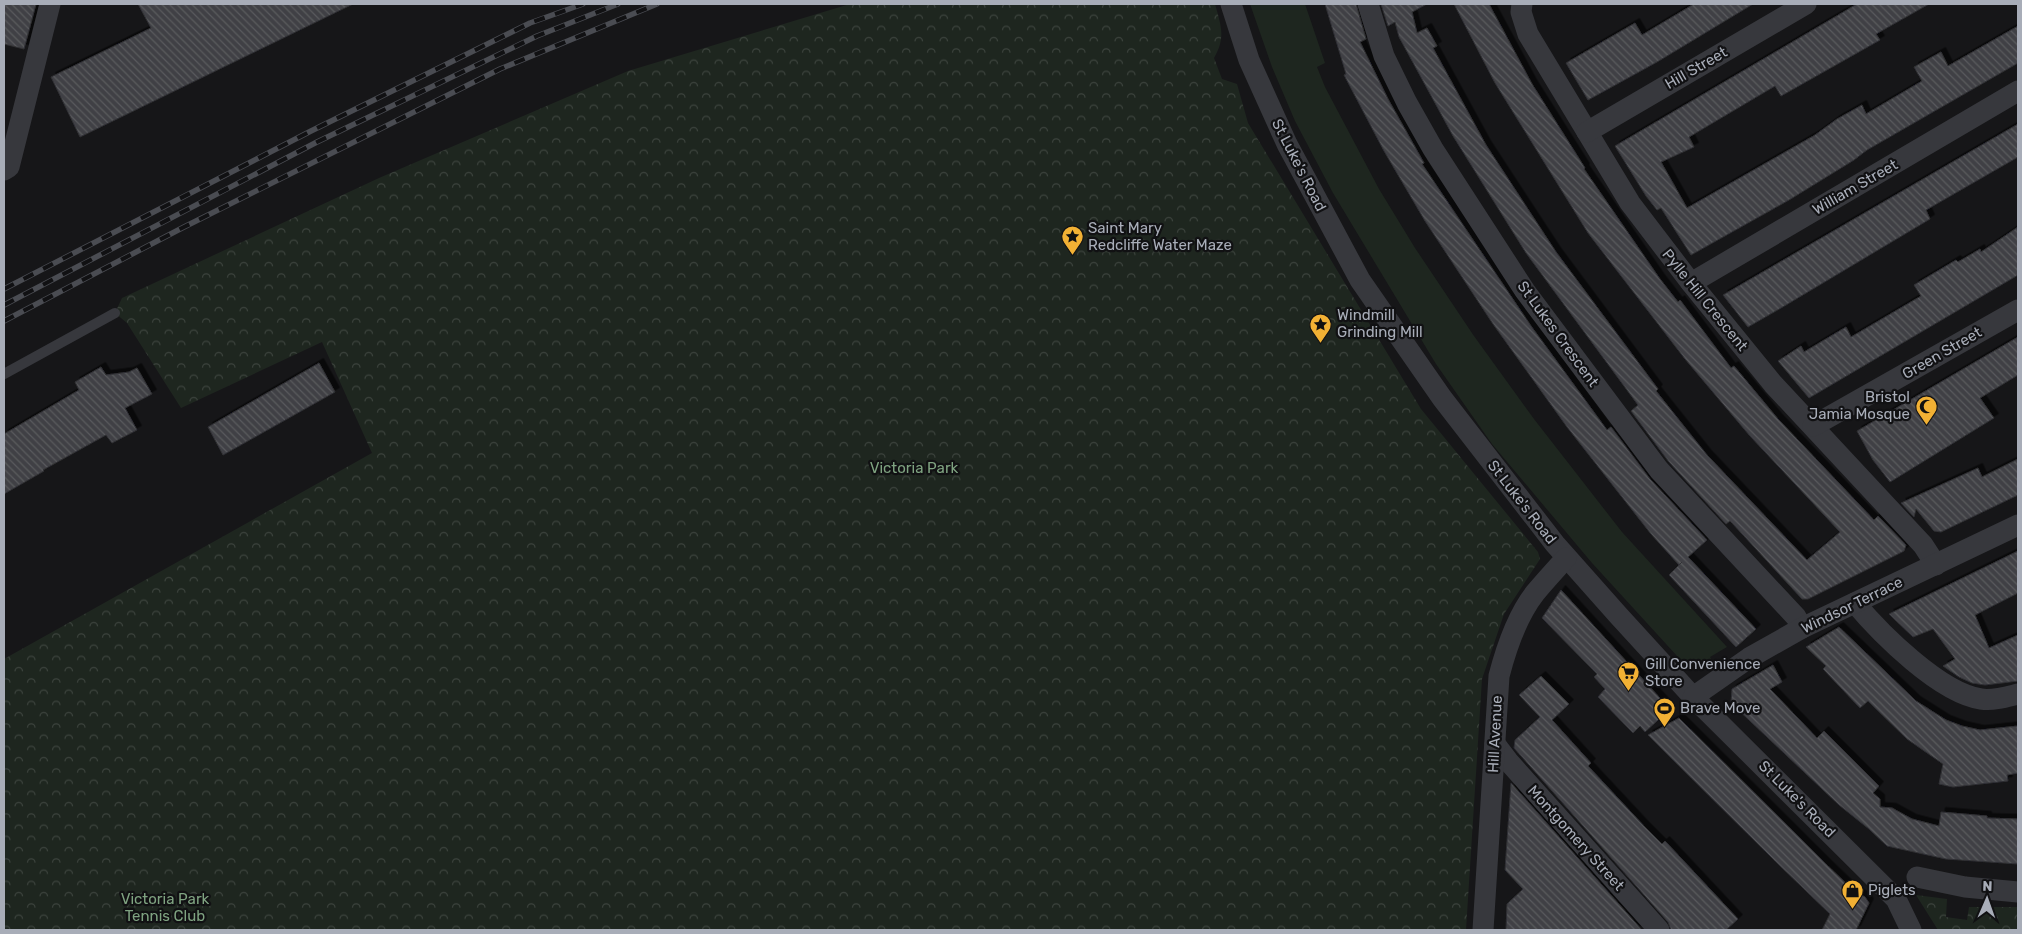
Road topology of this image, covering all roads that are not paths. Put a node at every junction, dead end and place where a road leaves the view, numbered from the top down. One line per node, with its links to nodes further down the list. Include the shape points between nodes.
1 (50, 4): 8 (street, via 10,167)
2 (1232, 4): 15 (street, St Luke's Road, via 1250,60 1287,144 1360,280 1442,398)
3 (1368, 4): 18 (street, St Lukes Crescent, via 1384,56 1411,110 1525,291 1659,470 1796,617)
4 (1522, 4): 7 (street, Pylle Hill Crescent, via 1520,12 1528,34)
5 (1806, 4): 7 (street, Hill Street)
6 (2018, 91): 9 (street, William Street)
7 (1587, 132): 9 (street, Pylle Hill Crescent, via 1630,203)
8 (4, 170)
9 (1691, 283): 13 (street, Pylle Hill Crescent, via 1773,384)
10 (2018, 310): 13 (street, Green Street)
11 (115, 313): 12 (lane)
12 (4, 374)
13 (1813, 426): 16 (street, Pylle Hill Crescent, via 1923,545)
14 (2018, 525): 16 (street, Windsor Terrace)
15 (1566, 558): 20 (street, St Luke's Road); 21 (street, Hill Avenue, via 1534,594 1508,649 1499,676)
16 (1936, 565): 17 (street, Windsor Terrace)
17 (1855, 603): 18 (street, Windsor Terrace); 19 (street, via 1880,630 1940,683 1981,699 2001,699)
18 (1802, 628): 20 (street, Windsor Terrace, via 1749,658)
19 (2018, 694)
20 (1693, 697): 24 (street, St Luke's Road, via 1896,899)
21 (1495, 744): 25 (street, Hill Avenue); 26 (street, Montgomery Street)
22 (1917, 877): 23 (street, via 1965,887)
23 (2018, 892)
24 (1906, 928)
25 (1483, 930)
26 (1659, 930)

